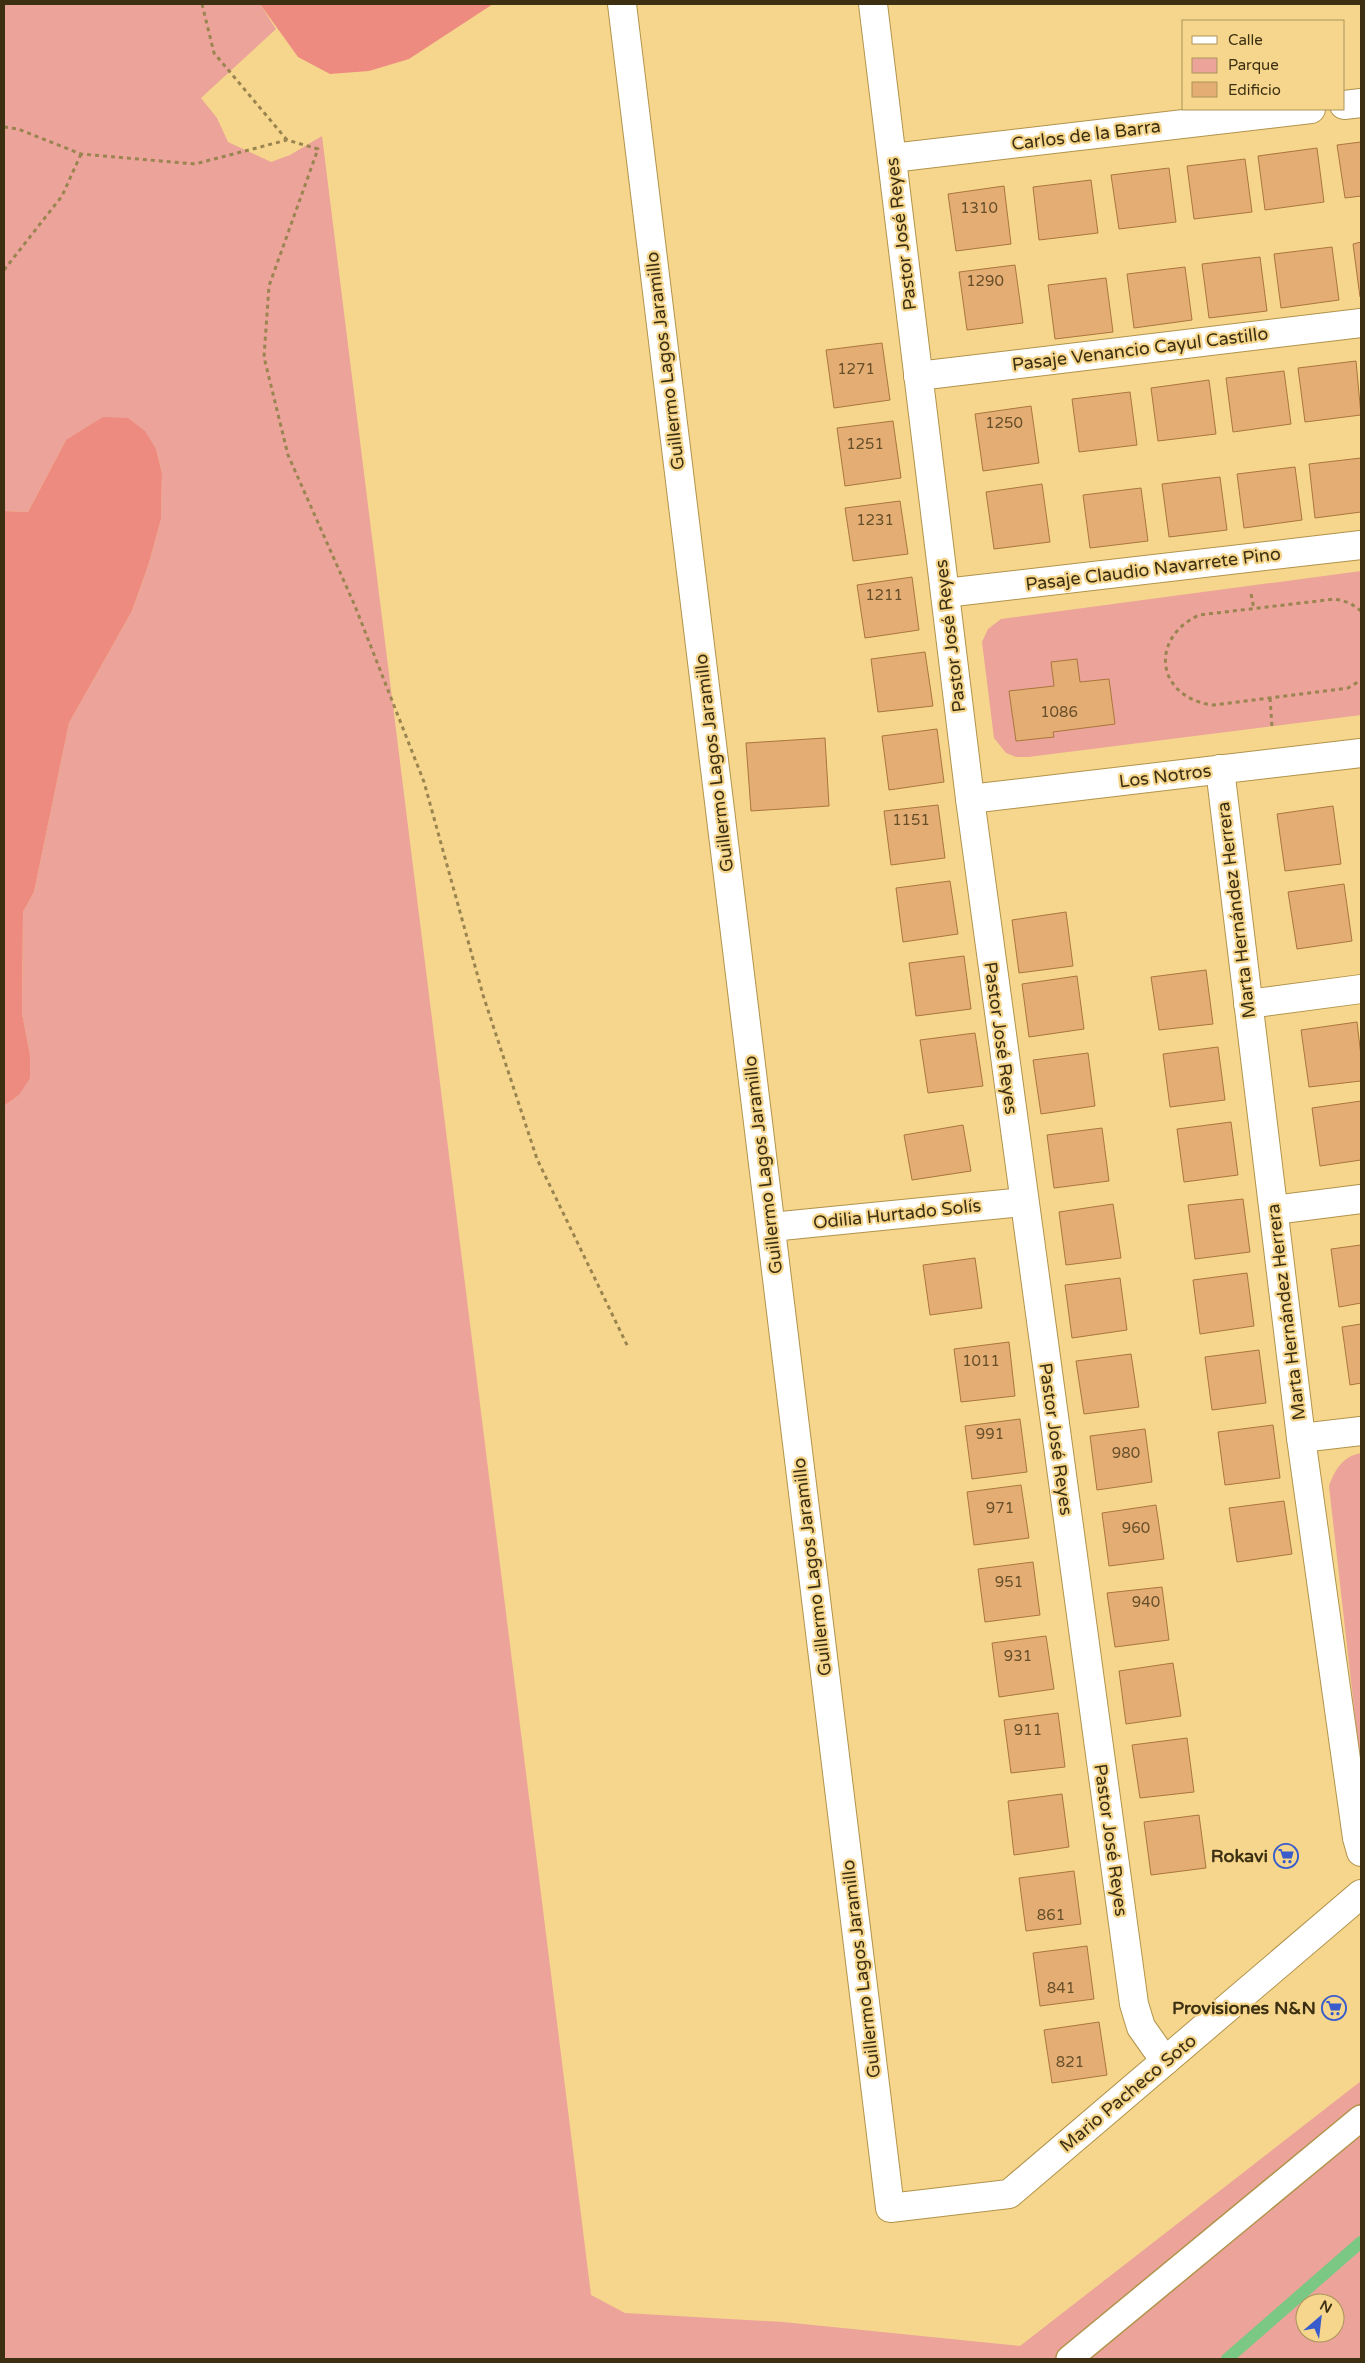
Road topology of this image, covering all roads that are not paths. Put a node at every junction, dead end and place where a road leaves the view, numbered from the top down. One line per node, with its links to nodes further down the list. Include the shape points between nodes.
1 (622, 4): 19 (street, Guillermo Lagos Jaramillo)
2 (873, 4): 6 (street, Pastor José Reyes)
3 (1361, 103): 4 (street)
4 (1345, 105)
5 (1302, 110): 6 (street, Carlos de la Barra)
6 (892, 158): 8 (street, Pastor José Reyes)
7 (1361, 323): 8 (street, Pasaje Venancio Cayul Castillo)
8 (918, 376): 10 (street, Pastor José Reyes)
9 (1361, 545): 10 (street, Pasaje Claudio Navarrete Pino)
10 (945, 593): 13 (street, Pastor José Reyes)
11 (1361, 753): 12 (street, Los Notros)
12 (1220, 770): 13 (street, Los Notros); 15 (street, Marta Hernández Herrera)
13 (970, 799): 17 (street, Pastor José Reyes)
14 (1361, 988): 15 (street)
15 (1248, 1004): 18 (street, Marta Hernández Herrera)
16 (1361, 1199): 18 (street)
17 (1023, 1202): 19 (street, Odilia Hurtado Solís); 24 (street, Pastor José Reyes, via 1134,2004 1141,2027)
18 (1274, 1210): 21 (street, Marta Hernández Herrera)
19 (771, 1226): 26 (street, Guillermo Lagos Jaramillo, via 890,2208)
20 (1361, 1431): 21 (street)
21 (1301, 1438): 22 (street, Marta Hernández Herrera)
22 (1361, 1852)
23 (1361, 1894): 24 (street, Mario Pacheco Soto)
24 (1165, 2062): 26 (street, Mario Pacheco Soto)
25 (1361, 2118): 27 (lane)
26 (1009, 2194)
27 (1069, 2359)

